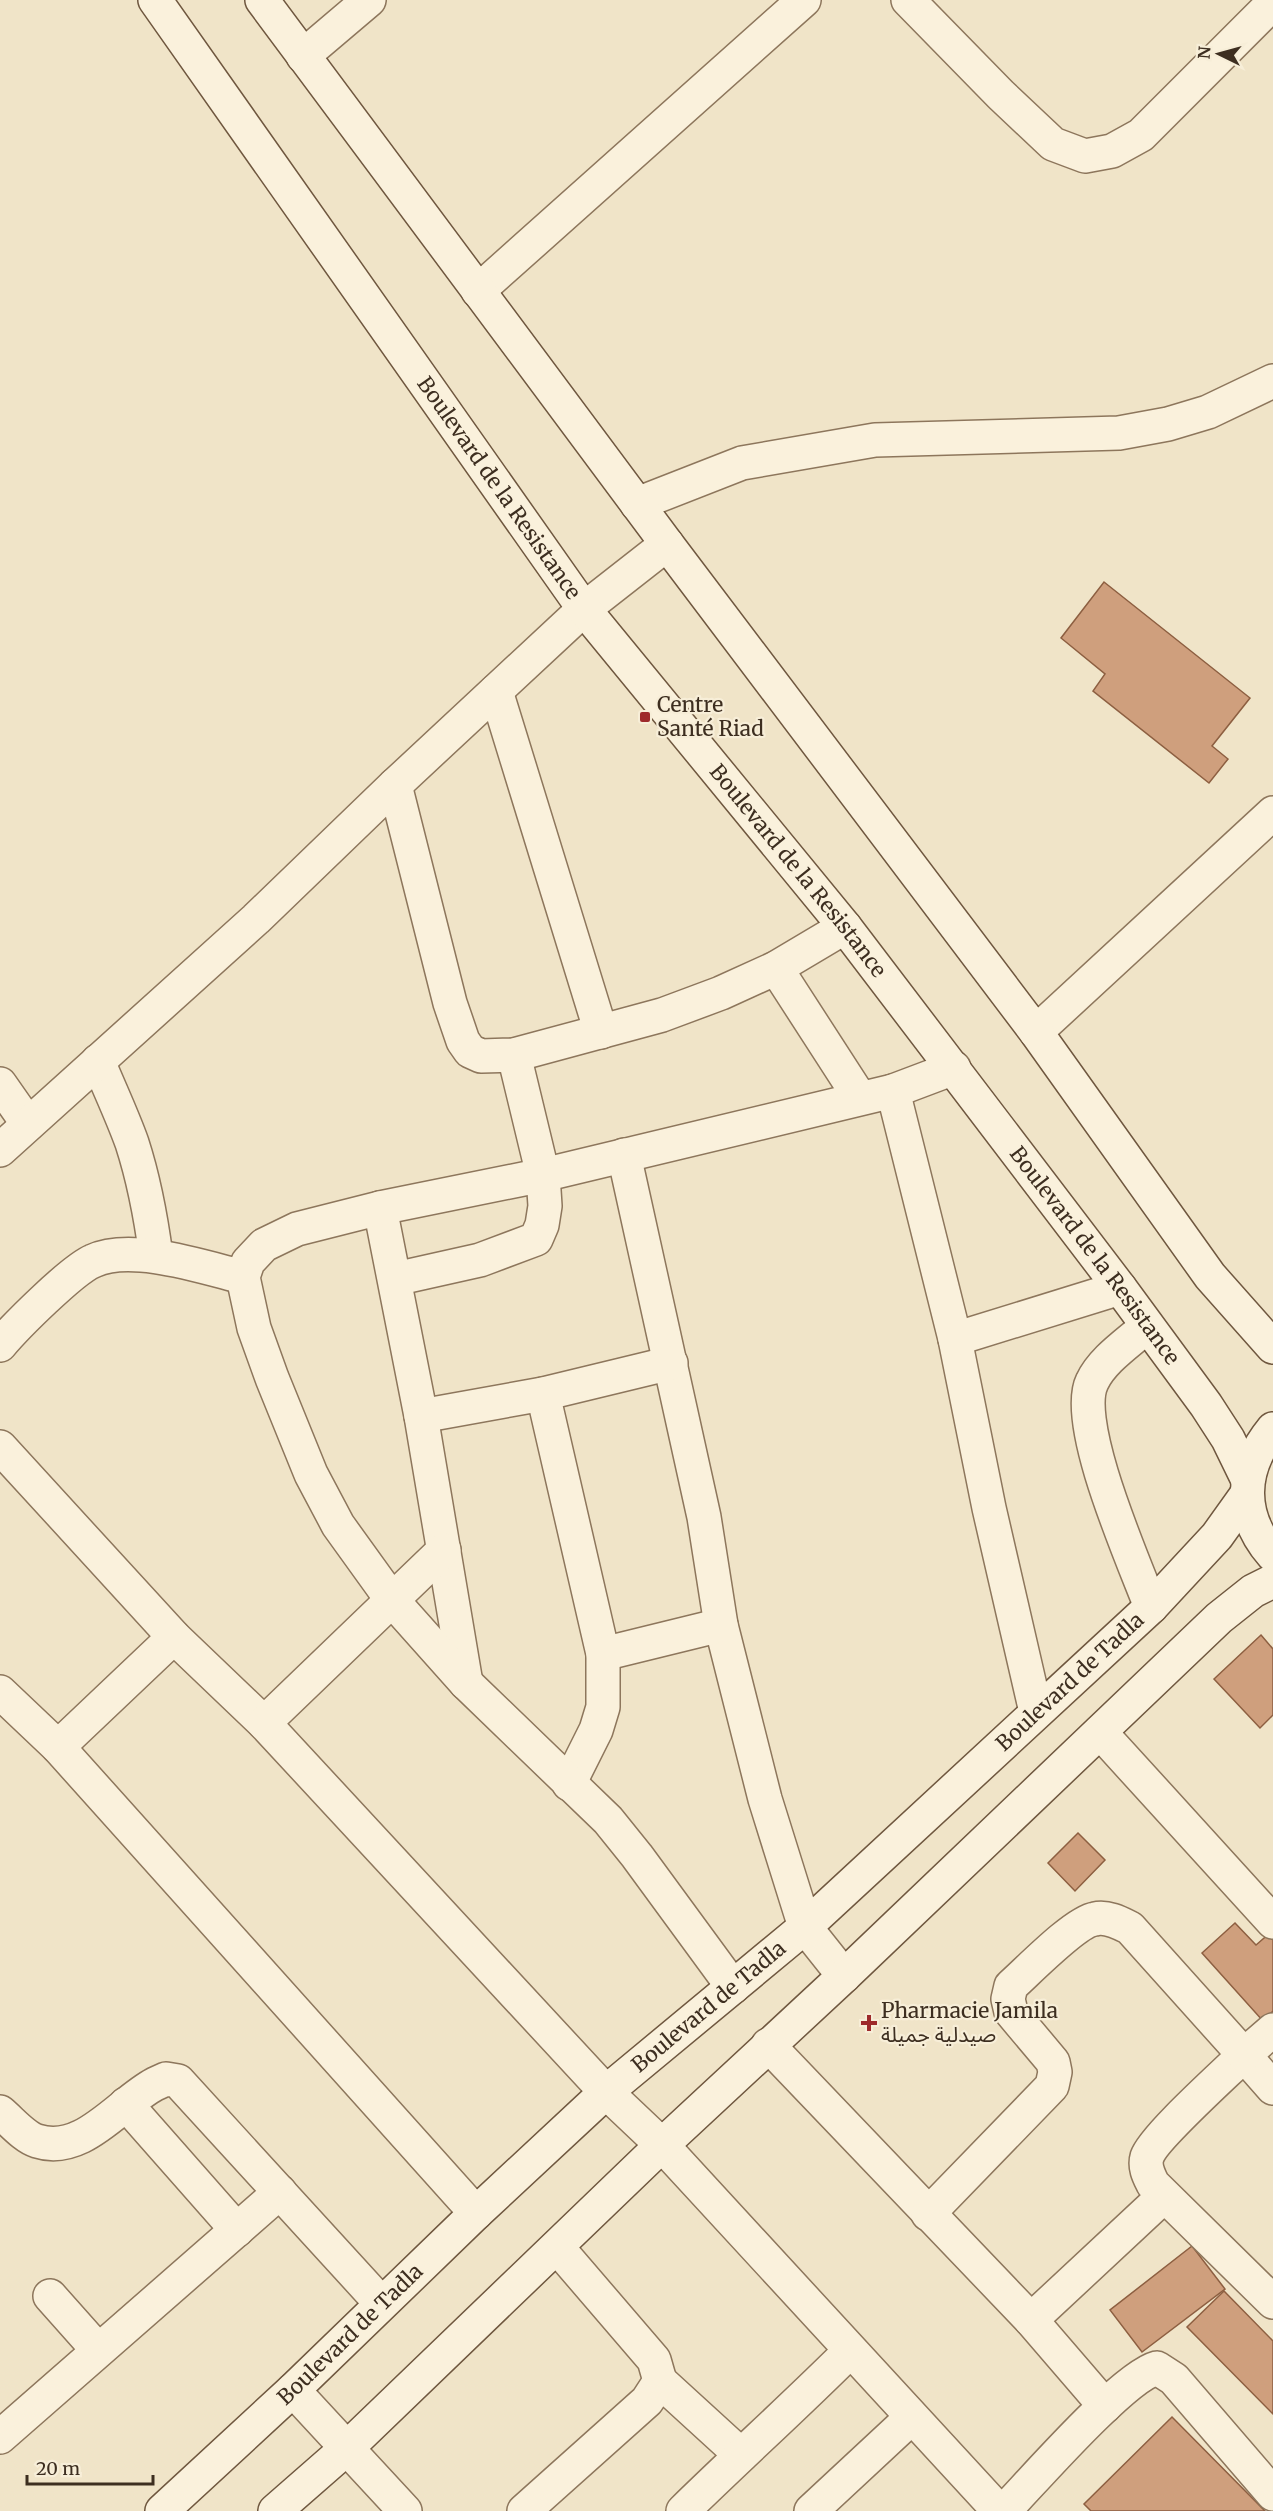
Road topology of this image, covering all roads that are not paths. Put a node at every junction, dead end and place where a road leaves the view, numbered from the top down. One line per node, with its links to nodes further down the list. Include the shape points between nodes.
1 (155, 0): 12 (street, Boulevard de la Resistance)
2 (262, 0): 7 (street)
3 (369, 0): 7 (street)
4 (804, 0): 8 (street)
5 (908, 0): 6 (street, via 1053,144 1085,156 1112,151 1141,135)
6 (1273, 3)
7 (303, 56): 8 (street)
8 (478, 291): 10 (street)
9 (1273, 381): 10 (street, via 1208,412 1168,424 1119,433 875,440 742,463)
10 (637, 504): 11 (street)
11 (667, 544): 12 (street); 19 (street)
12 (584, 609): 13 (street); 16 (street, Boulevard de la Resistance)
13 (496, 691): 14 (street); 18 (street)
14 (395, 785): 20 (street, via 463,1041 481,1056); 21 (street, via 256,919)
15 (1273, 813): 19 (street)
16 (845, 927): 17 (street); 22 (street, Boulevard de la Resistance)
17 (776, 968): 18 (street, via 662,1015); 25 (street)
18 (601, 1032): 20 (street)
19 (1036, 1032): 38 (street, via 1210,1276)
20 (514, 1055): 29 (street)
21 (98, 1061): 26 (street); 31 (street, via 141,1173)
22 (954, 1068): 24 (street); 34 (street, Boulevard de la Resistance)
23 (0, 1084): 26 (street)
24 (892, 1091): 25 (street); 36 (street)
25 (860, 1098): 28 (street)
26 (28, 1124): 27 (street)
27 (0, 1150)
28 (624, 1155): 29 (street); 39 (street)
29 (543, 1175): 30 (street); 33 (street, via 545,1206 536,1239 480,1260)
30 (380, 1208): 32 (street, via 297,1229 264,1245 248,1262); 33 (street)
31 (156, 1256): 32 (street); 37 (street, via 118,1255 93,1261 66,1281)
32 (243, 1277): 48 (street, via 254,1328 311,1474 338,1525)
33 (395, 1279): 41 (street)
34 (1120, 1288): 35 (street, Boulevard de la Resistance); 36 (street)
35 (1146, 1327): 44 (street, Boulevard de la Resistance, via 1228,1439); 49 (street, via 1101,1367 1091,1383 1087,1416 1101,1472)
36 (955, 1339): 55 (street)
37 (0, 1345)
38 (1273, 1347)
39 (671, 1362): 40 (street); 50 (street, via 704,1517)
40 (543, 1394): 41 (street); 52 (street)
41 (421, 1416): 45 (street)
42 (1273, 1429): 44 (street, via 1253,1460)
43 (0, 1447): 51 (street)
44 (1248, 1487): 46 (street, Boulevard de la Resistance, via 1256,1531); 49 (street, Boulevard de Tadla, via 1217,1536)
45 (444, 1550): 48 (street); 53 (street)
46 (1273, 1555)
47 (1273, 1581): 57 (street, via 1253,1591 1219,1618)
48 (392, 1600): 53 (street); 56 (street)
49 (1151, 1607): 55 (street, Boulevard de Tadla)
50 (721, 1625): 52 (street); 61 (street, via 765,1799)
51 (174, 1637): 56 (street); 58 (street)
52 (603, 1654): 59 (street, via 603,1707)
53 (466, 1683): 59 (street)
54 (0, 1692): 58 (street)
55 (1035, 1712): 61 (street, Boulevard de Tadla)
56 (264, 1723): 68 (street)
57 (1100, 1732): 60 (street); 62 (street)
58 (58, 1747): 74 (street)
59 (569, 1784): 63 (street, via 608,1820)
60 (1273, 1922)
61 (805, 1927): 62 (street); 63 (street, Boulevard de Tadla)
62 (844, 1976): 65 (street)
63 (733, 1987): 68 (street, Boulevard de Tadla)
64 (1273, 2030): 66 (street)
65 (768, 2045): 71 (street); 75 (street)
66 (1244, 2055): 67 (street); 73 (street, via 1150,2150 1147,2171); 75 (street, via 1130,1928 1114,1920 1095,1918 1079,1925 1011,1986 1008,1999 1011,2012 1053,2062 1052,2086)
67 (1273, 2088)
68 (606, 2092): 71 (street); 74 (street, Boulevard de Tadla)
69 (126, 2104): 70 (street, via 87,2134 49,2144 35,2140); 72 (street, via 166,2079 178,2081); 76 (street)
70 (0, 2112)
71 (662, 2145): 77 (street); 83 (street)
72 (280, 2192): 76 (street); 80 (street)
73 (1164, 2196): 79 (street); 81 (street)
74 (476, 2213): 80 (street, Boulevard de Tadla)
75 (928, 2214): 81 (street)
76 (237, 2230): 82 (street)
77 (557, 2247): 84 (street, via 654,2360); 89 (street)
78 (51, 2296): 82 (street)
79 (1273, 2302)
80 (381, 2303): 85 (street, Boulevard de Tadla)
81 (1032, 2320): 86 (street)
82 (98, 2350): 88 (street)
83 (850, 2351): 87 (street); 90 (street)
84 (660, 2381): 90 (street); 95 (street, via 647,2401)
85 (293, 2390): 89 (street); 92 (street, Boulevard de Tadla)
86 (1105, 2406): 91 (street, via 1149,2371 1157,2368 1166,2372); 99 (street)
87 (911, 2418): 97 (street); 98 (street)
88 (0, 2437)
89 (347, 2448): 93 (street); 94 (street)
90 (741, 2455): 96 (street)
91 (1273, 2494)
92 (162, 2511)
93 (276, 2511)
94 (405, 2511)
95 (524, 2511)
96 (682, 2511)
97 (811, 2511)
98 (999, 2511)
99 (1004, 2511)

